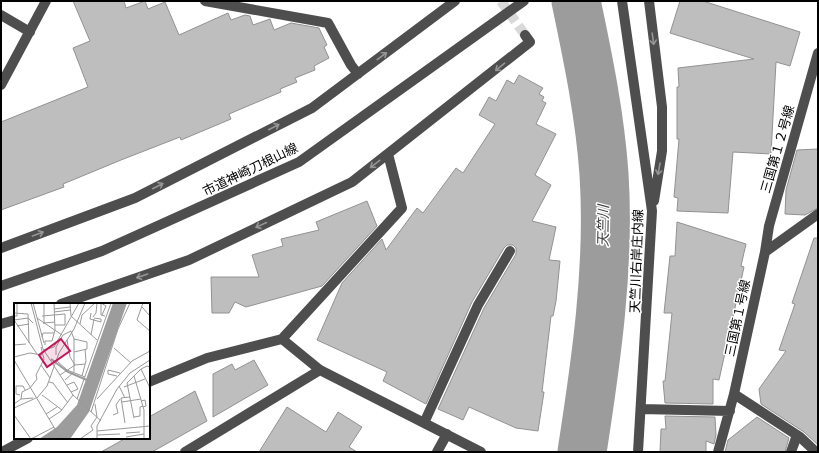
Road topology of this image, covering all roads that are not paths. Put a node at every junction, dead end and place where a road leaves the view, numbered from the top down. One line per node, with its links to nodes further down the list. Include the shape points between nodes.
1 (46, 1): 8 (street)
2 (205, 1): 11 (street, via 328,23)
3 (455, 1): 11 (street, one-way to 3)
4 (524, 1): 19 (street, 市道神崎刀根山線, via 299,162 102,251)
5 (622, 1): 14 (street, 天竺川右岸庄内線)
6 (649, 1): 14 (street, one-way to 14, via 662,107 662,151)
7 (1, 15): 8 (street)
8 (30, 32): 12 (street)
9 (528, 38): 13 (street, one-way to 13)
10 (818, 53): 18 (street, 三国第１２号線, via 769,226)
11 (358, 74): 16 (street, one-way to 11, via 135,198 312,108)
12 (1, 86)
13 (388, 154): 20 (street, one-way to 20, via 352,182 189,260); 23 (street, via 402,208)
14 (652, 211): 27 (street, 天竺川右岸庄内線)
15 (818, 214): 18 (street)
16 (1, 248)
17 (510, 251): 29 (street, via 478,305)
18 (765, 252): 26 (street, 三国第１号線)
19 (1, 286)
20 (64, 303)
21 (14, 320): 22 (street)
22 (1, 324)
23 (282, 339): 24 (street); 25 (street, via 207,358)
24 (320, 370): 29 (street); 34 (street)
25 (150, 382)
26 (734, 394): 28 (street, 三国第１号線); 31 (street)
27 (641, 409): 28 (street); 37 (street, 天竺川右岸庄内線)
28 (730, 411): 38 (street, 三国第１号線)
29 (424, 422): 30 (street)
30 (447, 434): 35 (street); 36 (street)
31 (797, 435): 39 (street); 40 (street)
32 (26, 439): 33 (street)
33 (2, 452)
34 (185, 452)
35 (437, 452)
36 (481, 452)
37 (638, 452)
38 (718, 452)
39 (791, 452)
40 (816, 452)

